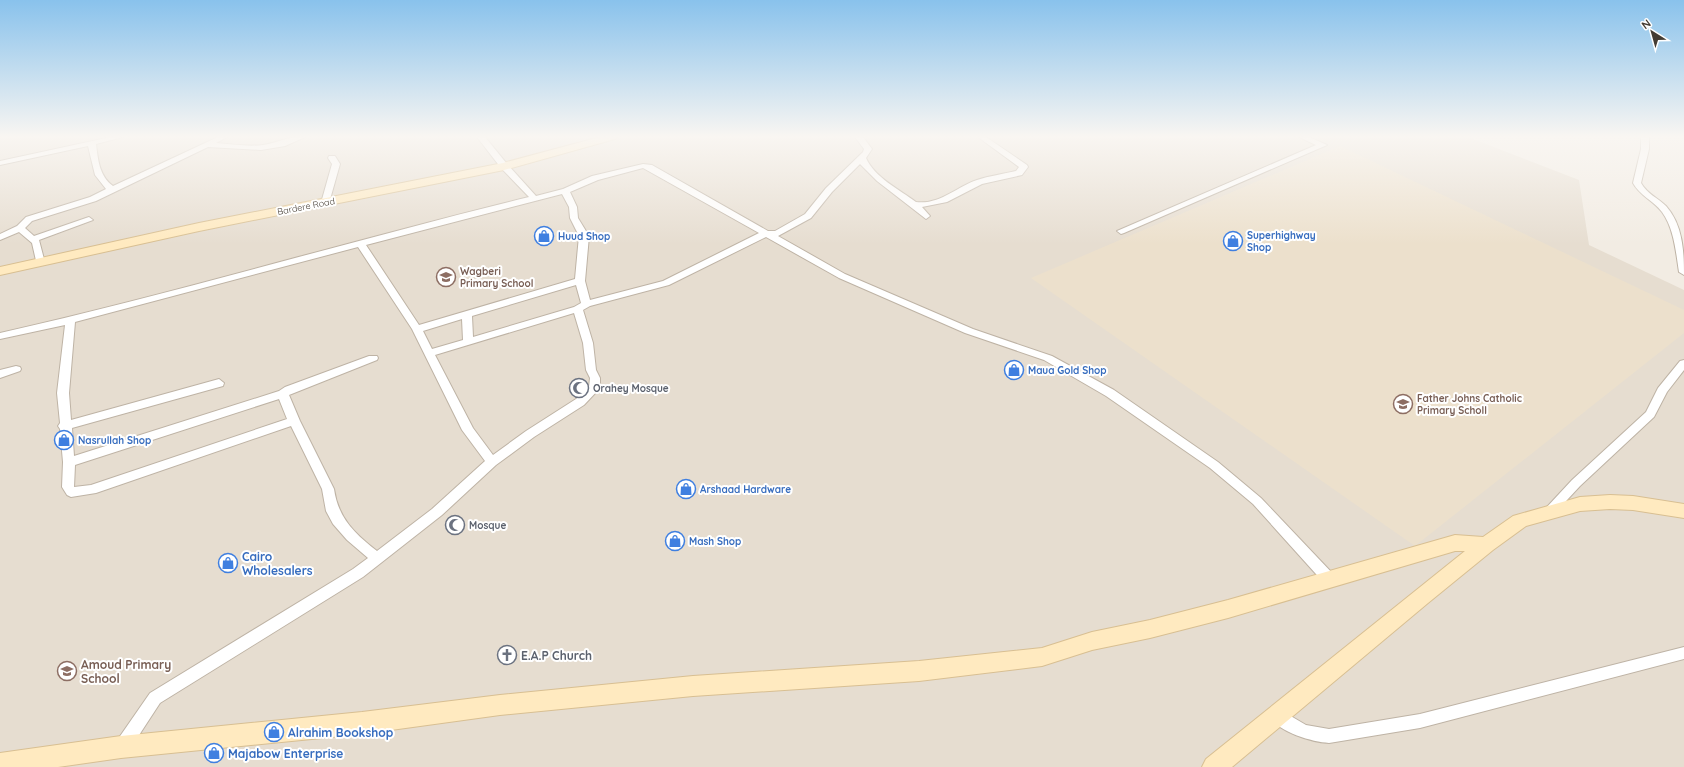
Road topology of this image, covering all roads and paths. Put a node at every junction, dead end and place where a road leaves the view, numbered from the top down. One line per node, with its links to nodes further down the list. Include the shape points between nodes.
1 (97, 173): 13 (street, via 103,184)
2 (147, 173): 13 (street)
3 (334, 173): 16 (street)
4 (465, 173): 16 (street, Bardere Road)
5 (510, 173): 15 (street)
6 (616, 173): 14 (street, via 595,178)
7 (659, 173): 22 (street)
8 (847, 173): 22 (street, via 808,216 776,234)
9 (873, 173): 17 (street)
10 (1020, 173): 17 (street, via 979,182 954,196 922,205)
11 (1258, 173): 21 (street)
12 (1640, 173): 28 (street, via 1637,182 1645,195 1666,212)
13 (112, 189): 20 (street, via 86,202 36,216)
14 (566, 191): 15 (street); 29 (street, via 574,207 574,218 584,236)
15 (534, 198): 25 (street)
16 (325, 203): 26 (street, Bardere Road, via 130,241)
17 (914, 204): 18 (street)
18 (926, 216)
19 (89, 220): 24 (street)
20 (20, 228): 23 (street); 24 (street)
21 (1121, 231)
22 (766, 233): 30 (street, via 666,283); 51 (street, via 842,276 969,330 1048,358 1110,393 1192,448 1228,477 1276,521)
23 (0, 237)
24 (34, 239): 26 (street, via 38,245)
25 (360, 244): 32 (street); 33 (street)
26 (40, 263): 27 (street, Bardere Road)
27 (0, 271)
28 (1684, 272)
29 (580, 281): 30 (street); 31 (street)
30 (582, 307): 35 (street); 46 (street, via 591,370 596,378 594,388 580,402)
31 (467, 314): 33 (street); 35 (street)
32 (70, 321): 34 (street); 44 (street, via 62,394)
33 (417, 329): 36 (street)
34 (0, 336)
35 (468, 342): 36 (street)
36 (430, 353): 46 (street, via 468,430)
37 (373, 358): 42 (street)
38 (1684, 363): 47 (street, via 1662,391 1650,414)
39 (16, 369): 40 (street)
40 (0, 374)
41 (219, 382): 44 (street)
42 (283, 394): 43 (street); 45 (street)
43 (294, 422): 45 (street, via 79,493 71,492 68,487); 50 (street, via 328,488 328,500 340,526)
44 (64, 426): 45 (street)
45 (69, 462)
46 (492, 462): 50 (street, via 437,512)
47 (1550, 511): 48 (street, via 1580,504 1610,502); 49 (street, via 1520,521)
48 (1684, 511)
49 (1486, 545): 51 (street, via 1456,543); 53 (street)
50 (377, 558): 54 (street, via 325,594 155,698)
51 (1330, 580): 54 (street, via 1150,630 1092,641 1042,658 919,672 693,686)
52 (1684, 654): 53 (street, via 1428,719 1358,732 1329,736 1314,735 1302,731)
53 (1277, 715): 56 (street)
54 (121, 747): 55 (street)
55 (0, 764)
56 (1214, 767)

